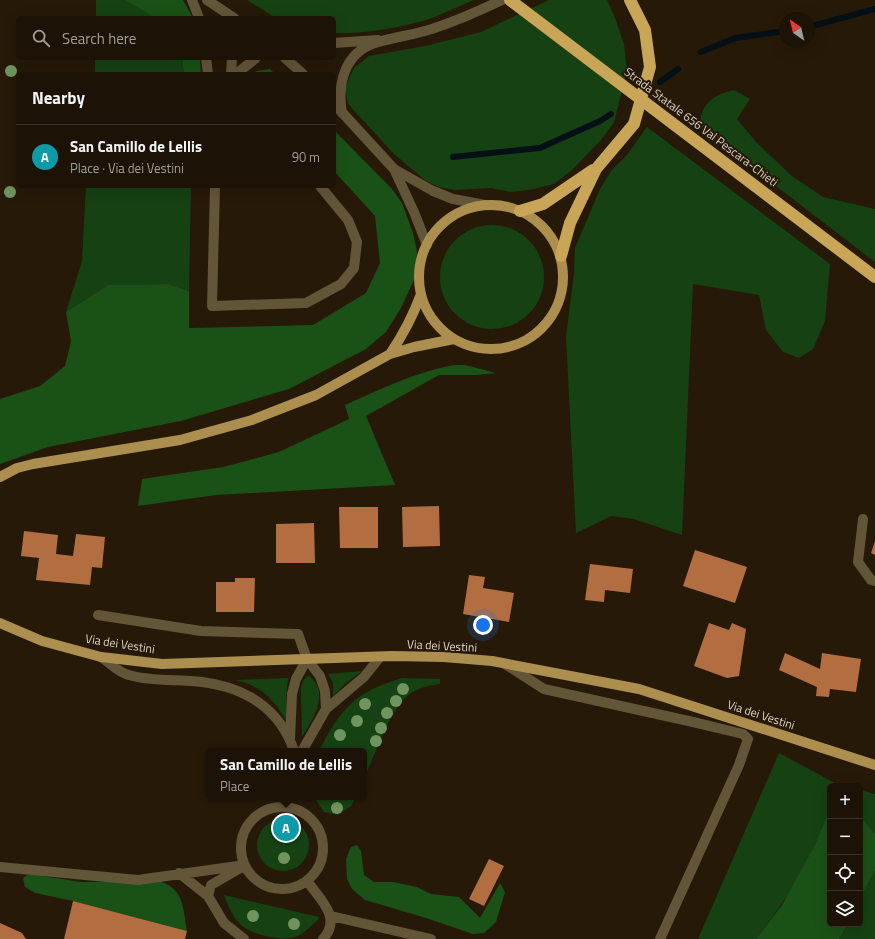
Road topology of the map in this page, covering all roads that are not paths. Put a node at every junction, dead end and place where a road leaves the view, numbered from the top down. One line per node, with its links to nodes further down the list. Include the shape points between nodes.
1 (192, 0): 6 (street)
2 (207, 0): 7 (street)
3 (502, 0): 8 (street, via 471,15)
4 (510, 0): 30 (highway, Strada Statale 656 Val Pescara-Chieti)
5 (630, 0): 22 (highway, via 645,30 650,67 634,124)
6 (198, 16)
7 (231, 16)
8 (390, 39): 9 (street); 21 (street, via 374,43 360,52 348,65 339,97)
9 (336, 43)
10 (206, 60): 15 (street)
11 (213, 60): 16 (street)
12 (232, 60): 17 (street)
13 (254, 60): 18 (street)
14 (287, 60): 19 (street)
15 (208, 72)
16 (208, 72)
17 (231, 72)
18 (238, 72)
19 (301, 72)
20 (336, 106): 21 (street)
21 (342, 113): 23 (street)
22 (596, 168): 27 (highway, via 543,204); 29 (highway, via 570,223)
23 (394, 169): 26 (street, via 453,199); 28 (street)
24 (215, 188): 25 (street, via 212,306 306,303 341,284 354,268 357,242 348,220)
25 (322, 188)
26 (485, 205): 27 (main road); 28 (main road, via 462,211 441,225)
27 (520, 210): 29 (main road, via 538,222 552,237)
28 (427, 245): 31 (main road, via 419,272)
29 (561, 256): 32 (main road, via 564,281 559,305 545,326 530,338 502,349 477,348)
30 (875, 277)
31 (421, 294): 32 (main road, via 428,312 439,327); 33 (main road, via 407,328)
32 (454, 339): 33 (main road)
33 (390, 354): 34 (main road, via 316,395 252,420 180,440 34,464)
34 (0, 476)
35 (863, 519): 36 (street, via 858,562 871,580)
36 (875, 581)
37 (98, 614): 41 (street, via 202,630 298,634)
38 (1, 623): 39 (main road, Via dei Vestini, via 42,642)
39 (101, 657): 41 (main road, Via dei Vestini, via 162,664); 44 (street, via 128,675 202,682 237,689 256,700 274,716)
40 (380, 657): 41 (main road, Via dei Vestini); 42 (main road, Via dei Vestini, via 444,657); 43 (street, via 364,677)
41 (307, 659): 43 (street, via 320,676); 44 (street, via 296,679 292,694)
42 (505, 664): 47 (main road, Via dei Vestini, via 639,690); 58 (street, via 544,689 743,734 748,740)
43 (326, 709): 46 (street)
44 (290, 739): 45 (street)
45 (293, 748)
46 (304, 748)
47 (875, 765)
48 (289, 802): 49 (street, via 267,810 250,824 242,844); 52 (street, via 313,820 320,832 323,845 322,859)
49 (245, 864): 51 (street); 52 (street, via 251,875 272,888 296,887); 53 (street, via 211,885)
50 (0, 867): 51 (street, via 138,880)
51 (179, 873): 53 (street)
52 (307, 881): 54 (street)
53 (208, 896): 55 (street, via 224,923)
54 (332, 916): 56 (street, via 331,930); 57 (street)
55 (244, 939)
56 (323, 939)
57 (431, 939)
58 (660, 939)

